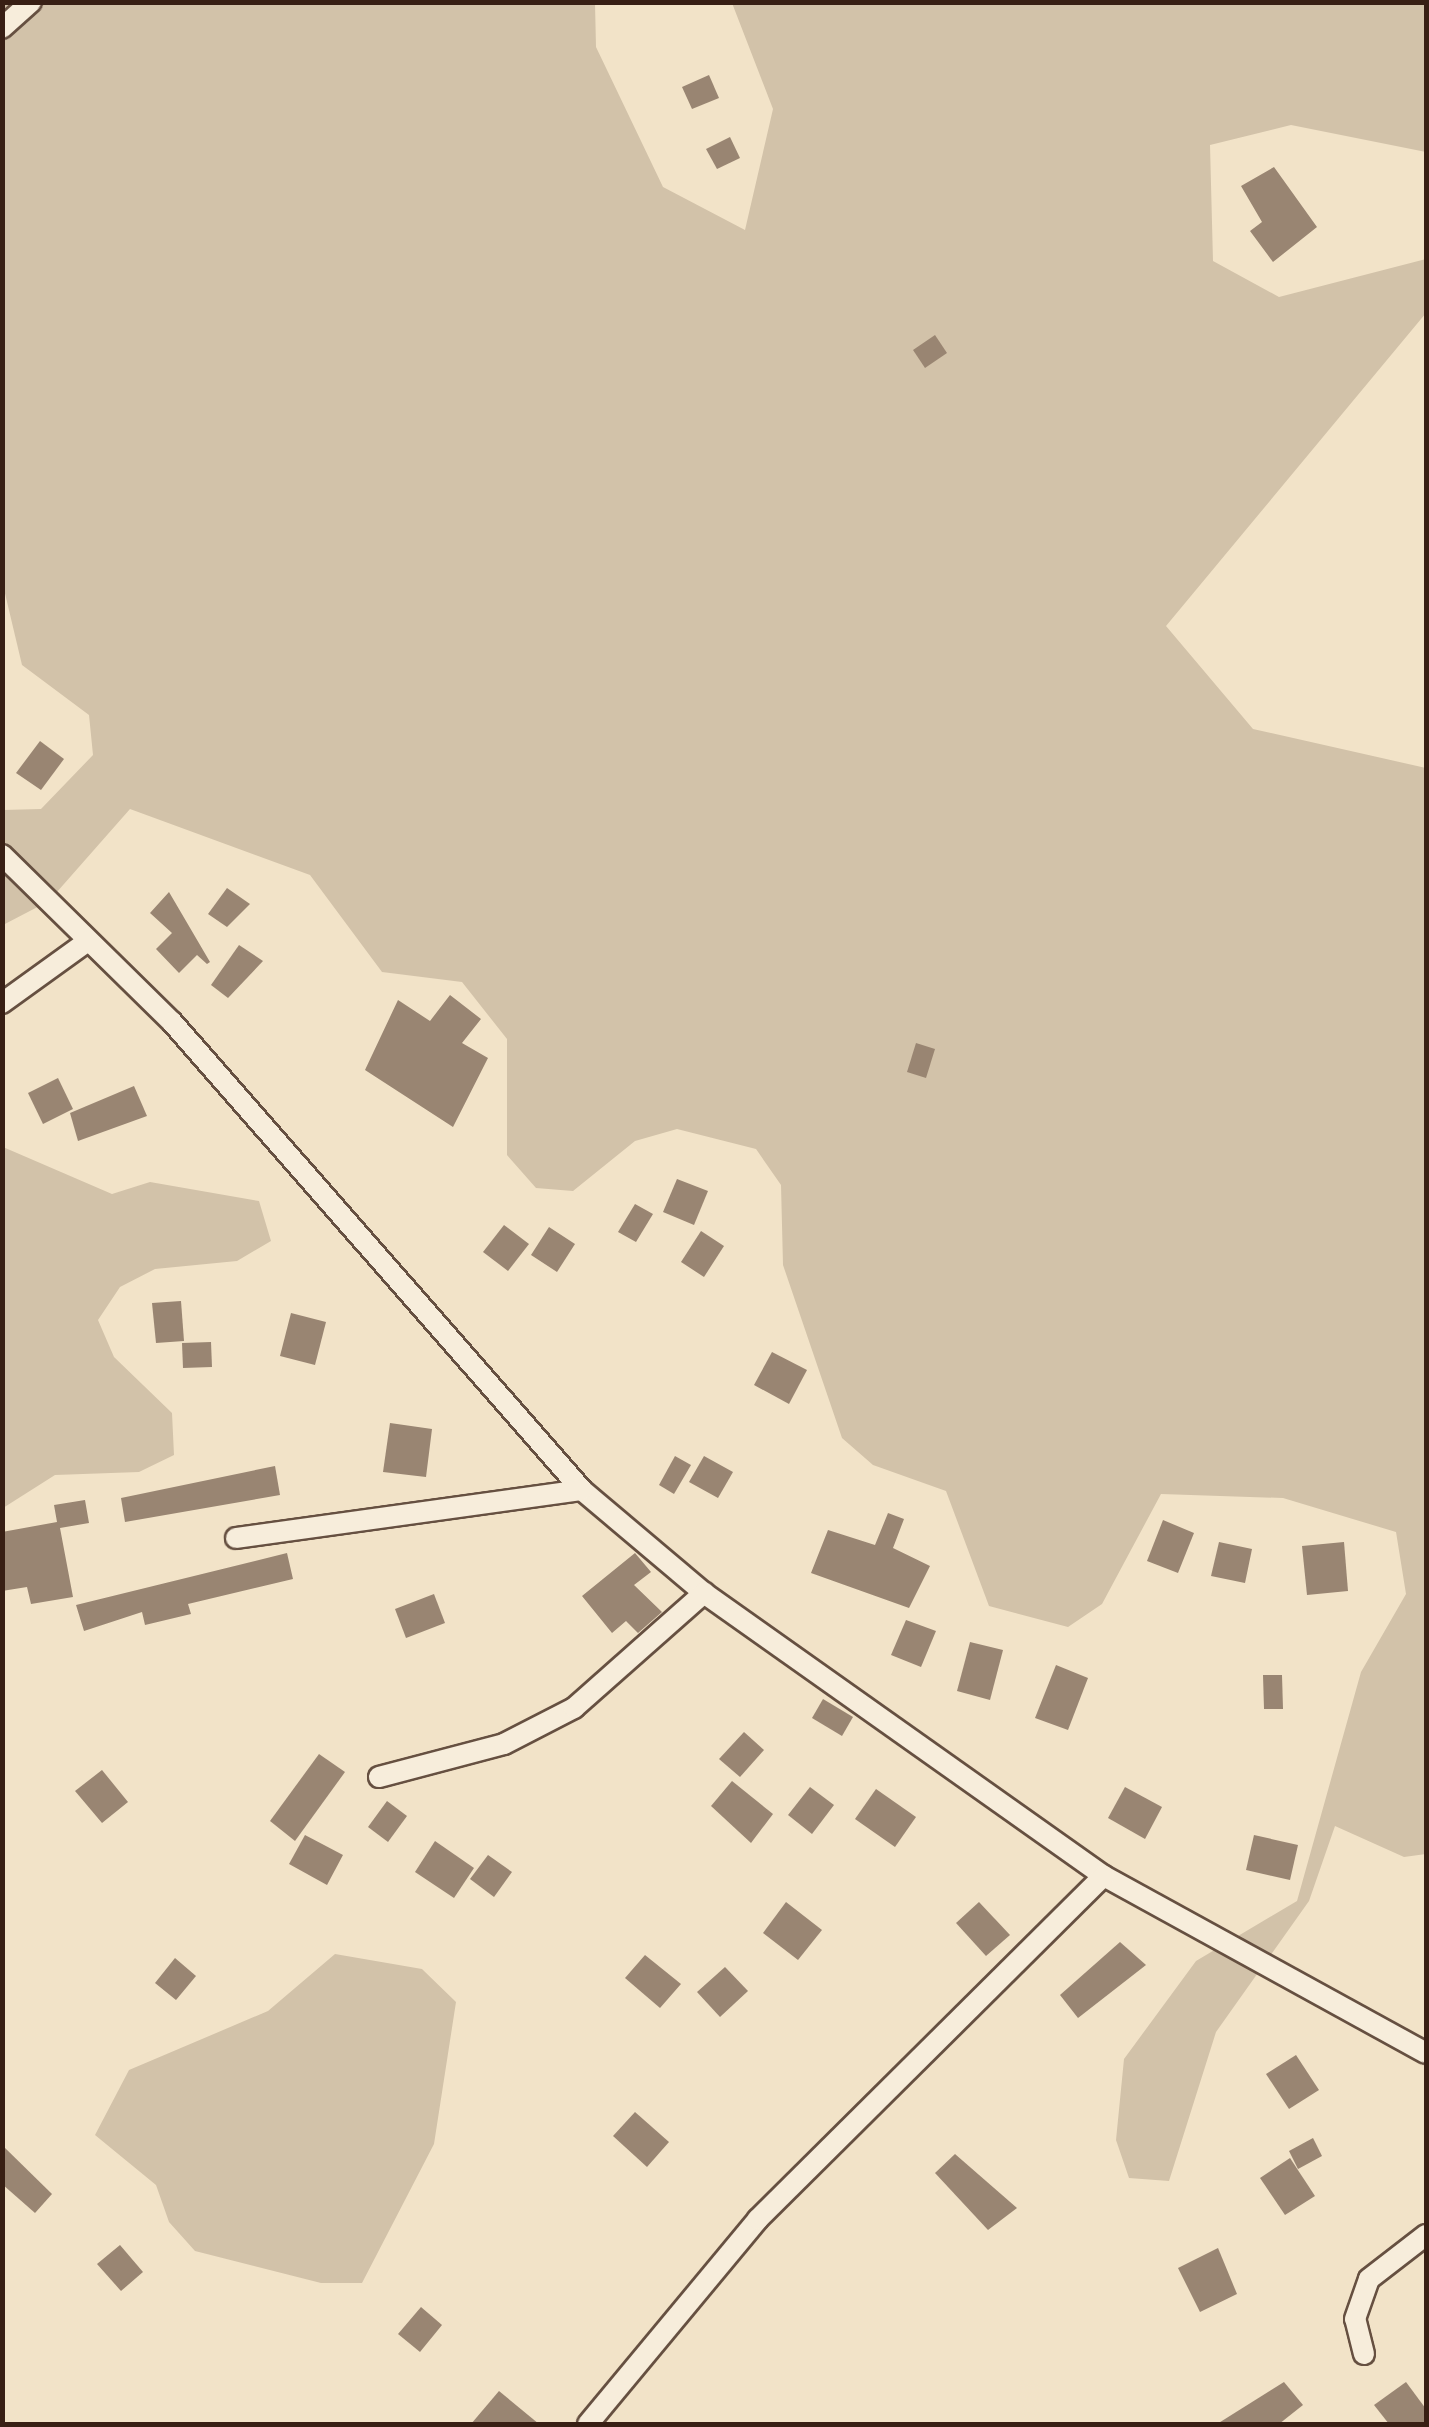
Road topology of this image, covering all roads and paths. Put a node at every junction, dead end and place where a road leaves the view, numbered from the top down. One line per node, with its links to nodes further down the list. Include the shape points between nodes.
1 (32, 2): 2 (street)
2 (2, 28)
3 (2, 854): 4 (street)
4 (88, 940): 5 (street); 6 (street, via 272,1133)
5 (2, 1003)
6 (582, 1490): 7 (street); 8 (street)
7 (236, 1538)
8 (704, 1593): 9 (street, via 574,1708 504,1744); 10 (street)
9 (379, 1778)
10 (1104, 1876): 11 (street); 14 (street, via 758,2219)
11 (1426, 2053)
12 (1426, 2235): 13 (street, via 1368,2279 1355,2319)
13 (1364, 2354)
14 (588, 2424)

